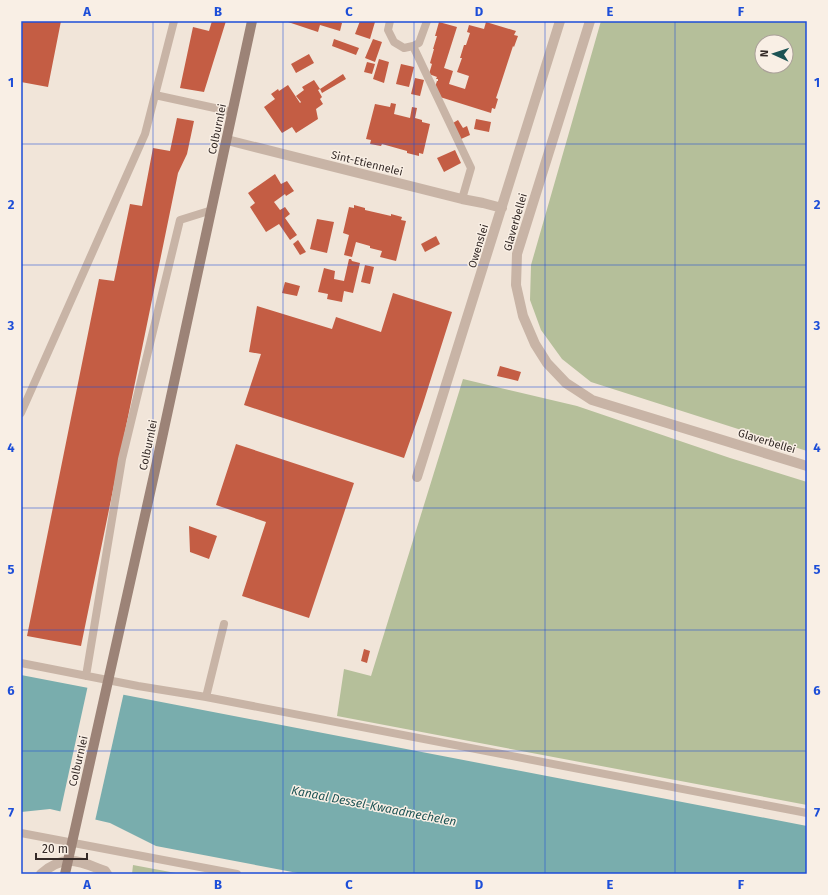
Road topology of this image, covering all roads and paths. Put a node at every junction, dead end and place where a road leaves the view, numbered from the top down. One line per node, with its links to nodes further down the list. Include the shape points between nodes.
1 (174, 21): 8 (lane)
2 (252, 21): 9 (street, Colburnlei)
3 (390, 21): 7 (lane, via 388,30 394,42 404,48)
4 (427, 21): 7 (lane, via 420,43)
5 (560, 21): 12 (street, Owenslei)
6 (590, 21): 15 (street, Glaverbellei, via 517,254 516,284 522,316 535,344 547,363 566,383 592,400)
7 (413, 46): 11 (lane, via 471,168)
8 (155, 95): 9 (lane); 14 (lane, via 145,134)
9 (233, 112): 10 (street, Colburnlei)
10 (227, 140): 11 (street, Sint-Etiennelei); 13 (street, Colburnlei)
11 (462, 199): 12 (street, Sint-Etiennelei)
12 (502, 208): 16 (street, Owenslei)
13 (212, 210): 19 (lane, via 180,220 122,459); 24 (street, Colburnlei)
14 (21, 413)
15 (807, 466)
16 (418, 477)
17 (224, 624): 20 (lane)
18 (21, 663): 19 (lane)
19 (86, 676): 20 (lane)
20 (206, 697): 21 (lane)
21 (807, 813)
22 (21, 833): 26 (lane)
23 (41, 874): 25 (street, via 62,861 78,861)
24 (65, 874)
25 (107, 874)
26 (237, 874)

